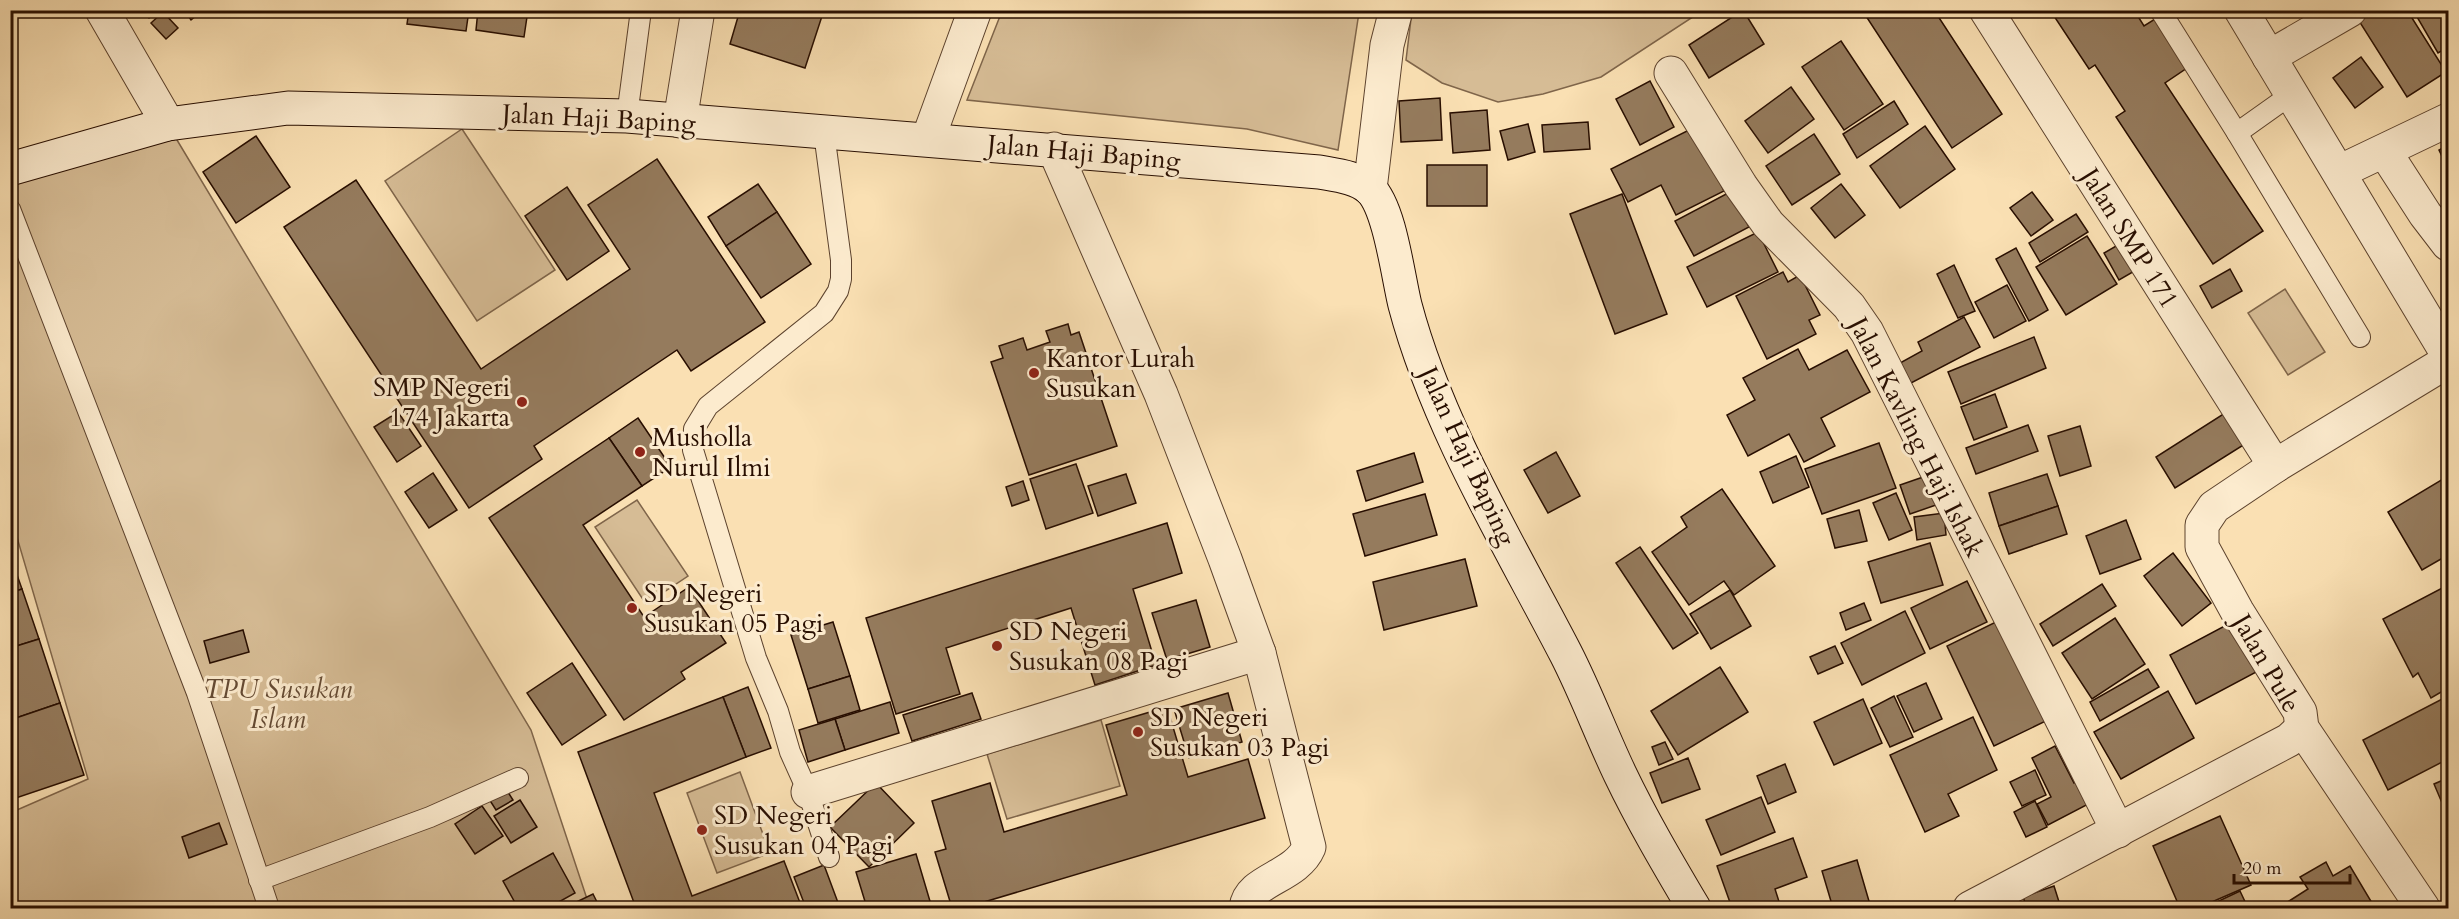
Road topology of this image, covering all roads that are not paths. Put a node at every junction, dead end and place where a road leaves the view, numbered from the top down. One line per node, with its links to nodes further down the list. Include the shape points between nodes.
1 (102, 10): 16 (street)
2 (641, 10): 13 (lane)
3 (698, 10): 15 (street)
4 (975, 10): 19 (street)
5 (1396, 10): 24 (street, via 1387,45)
6 (1986, 10): 31 (street, Jalan SMP 171)
7 (2160, 10): 18 (lane)
8 (2241, 10): 10 (street)
9 (2350, 10): 10 (street)
10 (2269, 57): 12 (street)
11 (1671, 73): 36 (street, Jalan Kavling Haji Ishak, via 1768,224 1849,306 1867,332)
12 (2292, 94): 18 (lane); 23 (street)
13 (627, 116): 15 (street, Jalan Haji Baping); 16 (street, Jalan Haji Baping, via 288,108)
14 (2448, 120): 21 (street)
15 (680, 122): 17 (street, Jalan Haji Baping)
16 (168, 124): 22 (street, Jalan Haji Baping)
17 (824, 133): 19 (street, Jalan Haji Baping); 35 (lane, via 841,260 838,291 824,313 708,405 694,429 693,450 756,658)
18 (2237, 134): 28 (lane)
19 (928, 139): 20 (street, Jalan Haji Baping)
20 (1054, 149): 24 (street, Jalan Haji Baping, via 1319,172 1347,178); 32 (street, via 1161,394)
21 (2385, 152): 23 (street); 26 (street)
22 (10, 169)
23 (2339, 172): 27 (street)
24 (1370, 189): 41 (street, Jalan Haji Baping, via 1385,219 1419,351 1458,442 1566,656 1619,773)
25 (10, 209): 38 (lane, via 197,693)
26 (2448, 244)
27 (2438, 315): 29 (street)
28 (2360, 337)
29 (2448, 355)
30 (2448, 361): 31 (street, Jalan Pule)
31 (2275, 466): 33 (street, Jalan Pule, via 2214,507 2202,525 2202,547 2236,611 2300,712)
32 (1259, 653): 35 (street); 40 (street, via 1309,847 1297,866 1254,891)
33 (2302, 728): 36 (street, Jalan Pule, via 2289,740); 43 (street)
34 (518, 778): 38 (lane, via 430,817)
35 (808, 792): 37 (lane)
36 (2118, 831): 42 (street, Jalan Pule)
37 (829, 857)
38 (259, 880): 39 (lane)
39 (269, 909)
40 (1246, 909)
41 (1694, 909)
42 (1970, 909)
43 (2423, 909)

